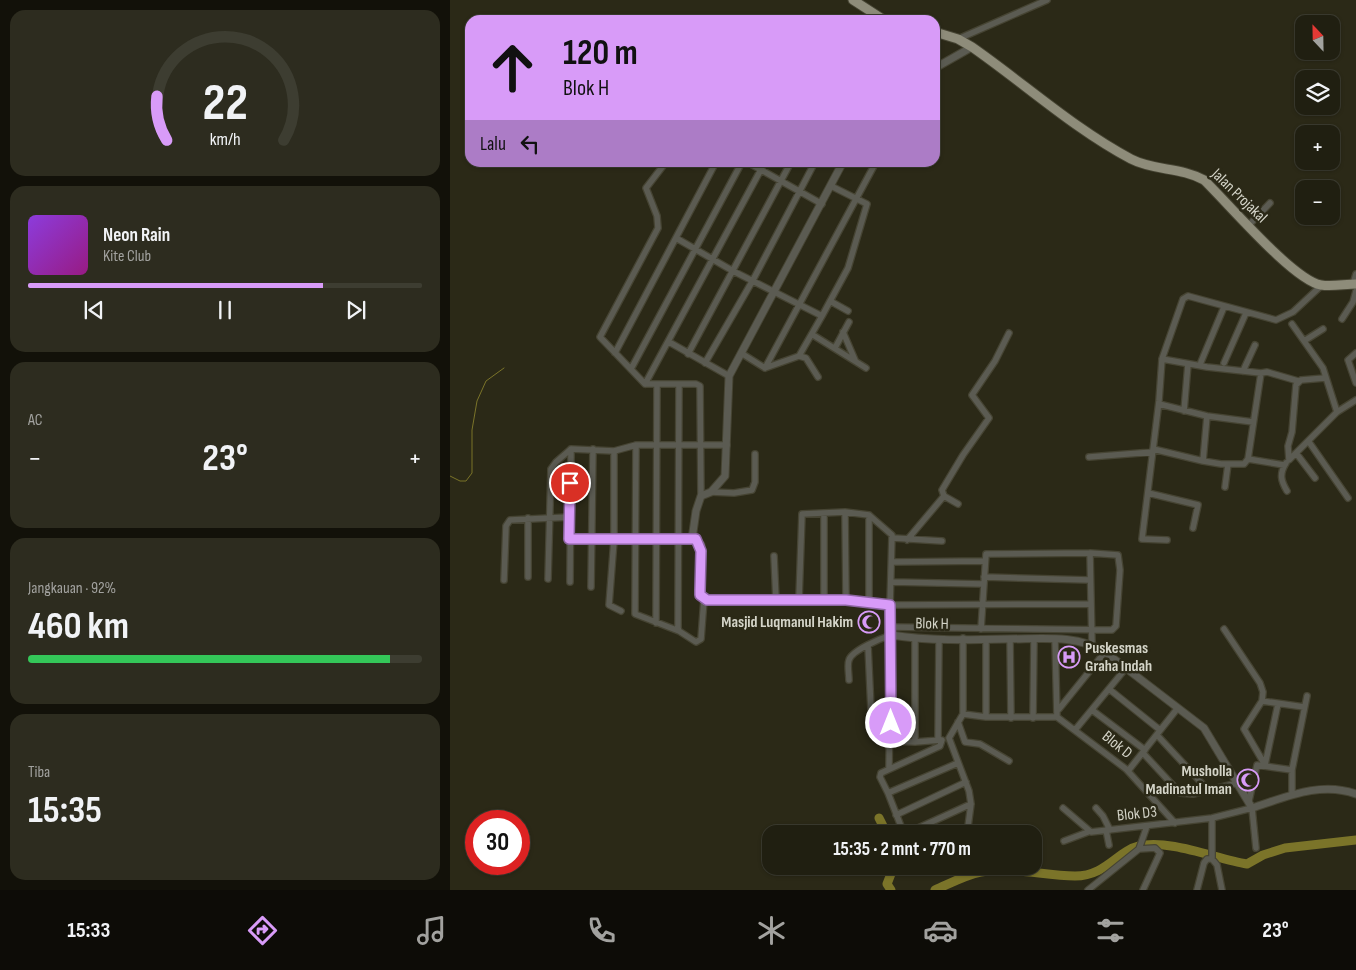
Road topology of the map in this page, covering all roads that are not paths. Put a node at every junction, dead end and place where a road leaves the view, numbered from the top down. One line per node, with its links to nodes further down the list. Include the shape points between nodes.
1 (853, 0): 3 (main road)
2 (1047, 0): 5 (street)
3 (876, 15)
4 (940, 34): 5 (main road, Jalan Projakal)
5 (958, 39): 6 (main road, Jalan Projakal)
6 (972, 47): 7 (street); 24 (main road, Jalan Projakal, via 1081,129 1112,148 1134,160 1189,172 1204,180)
7 (940, 65)
8 (662, 167): 51 (street, via 646,188 658,228 600,335)
9 (713, 167): 25 (street)
10 (739, 167): 26 (street)
11 (755, 167): 17 (street)
12 (763, 167): 17 (street)
13 (788, 167): 18 (street)
14 (812, 167): 20 (street)
15 (840, 167): 19 (street)
16 (873, 167): 21 (street)
17 (761, 171): 18 (street); 27 (street)
18 (781, 182): 20 (street); 28 (street)
19 (831, 186): 21 (street); 23 (street)
20 (799, 192): 23 (street); 30 (street)
21 (856, 199): 34 (street, via 867,204 848,268); 35 (street)
22 (1270, 203): 24 (street)
23 (822, 204): 33 (street)
24 (1249, 225): 31 (main road, Jalan Projakal, via 1296,272)
25 (676, 238): 26 (street); 51 (street)
26 (695, 249): 27 (street); 64 (street)
27 (712, 260): 28 (street); 48 (street)
28 (733, 271): 30 (street); 54 (street)
29 (1356, 274): 32 (street)
30 (753, 280): 33 (street); 59 (street)
31 (1322, 285): 32 (main road, Jalan Projakal); 38 (street, via 1293,312 1276,320)
32 (1355, 286): 40 (street, via 1353,302)
33 (774, 291): 35 (street); 52 (street)
34 (830, 301): 37 (street); 39 (street)
35 (798, 305): 39 (street); 62 (street)
36 (1224, 307): 38 (street); 56 (street, via 1185,297); 58 (street)
37 (848, 312)
38 (1246, 313): 60 (street)
39 (822, 316): 46 (street)
40 (1342, 319)
41 (849, 322): 44 (street)
42 (1292, 324): 47 (street)
43 (1323, 329): 47 (street)
44 (843, 332): 50 (street); 57 (street)
45 (1008, 333): 104 (street, via 995,361 972,395 989,418 942,490)
46 (813, 335): 50 (street); 55 (street)
47 (1304, 341): 69 (street)
48 (669, 342): 54 (street); 72 (street)
49 (1255, 345): 65 (street)
50 (835, 348): 57 (street)
51 (615, 353): 64 (street)
52 (741, 353): 62 (street); 67 (street)
53 (1356, 353): 71 (street, via 1348,360)
54 (688, 354): 59 (street)
55 (799, 356): 62 (street); 68 (street, via 806,358)
56 (1162, 359): 61 (street); 76 (street)
57 (856, 360): 63 (street)
58 (1201, 362)
59 (705, 363): 67 (street)
60 (1224, 363)
61 (1188, 364): 65 (street); 77 (street)
62 (765, 368)
63 (866, 368)
64 (631, 369): 72 (street)
65 (1243, 371): 66 (street)
66 (1261, 373): 70 (street); 80 (street)
67 (729, 376): 86 (street)
68 (818, 377)
69 (1325, 378): 70 (street); 78 (street)
70 (1298, 381): 96 (street)
71 (1356, 383)
72 (645, 384): 73 (street)
73 (657, 384): 74 (street); 83 (street)
74 (679, 384): 84 (street); 85 (street, via 700,386)
75 (1356, 400): 78 (street)
76 (1159, 404): 77 (street); 89 (street)
77 (1184, 411): 79 (street)
78 (1337, 412): 81 (street)
79 (1207, 416): 80 (street); 95 (street)
80 (1253, 422): 94 (street)
81 (1309, 442): 91 (street); 105 (street)
82 (636, 445): 83 (street); 90 (street); 122 (street)
83 (658, 445): 84 (street); 123 (street)
84 (678, 445): 85 (street); 119 (street)
85 (700, 445): 86 (street); 103 (street)
86 (727, 445): 101 (street, via 725,476)
87 (571, 449): 88 (street); 110 (street, via 551,469); 111 (street)
88 (593, 449): 90 (street); 117 (street)
89 (1153, 450): 93 (street); 95 (street); 102 (street)
90 (614, 451): 118 (street)
91 (1296, 453): 96 (street); 98 (street)
92 (755, 454): 101 (street, via 752,490)
93 (1089, 457)
94 (1248, 459): 96 (street); 97 (street, via 1244,464)
95 (1202, 460): 97 (street)
96 (1286, 463): 100 (street, via 1281,480)
97 (1228, 464): 99 (street)
98 (1314, 478)
99 (1225, 487)
100 (1287, 491)
101 (711, 492): 103 (street)
102 (1148, 493): 113 (street, via 1198,505); 121 (street, via 1142,539)
103 (701, 496): 116 (street)
104 (944, 496): 106 (street); 120 (street)
105 (1348, 498)
106 (958, 504)
107 (846, 512): 108 (street); 109 (street); 141 (street)
108 (824, 513): 138 (street, via 800,516); 139 (street)
109 (869, 515): 114 (street); 142 (street)
110 (550, 516): 111 (street); 112 (street); 130 (street)
111 (570, 517): 115 (street)
112 (528, 518): 129 (street); 131 (street, via 510,520 506,526)
113 (1193, 528)
114 (893, 538): 120 (street); 128 (street)
115 (569, 539): 117 (street); 134 (street)
116 (692, 539): 119 (street); 137 (street, via 701,545 700,590)
117 (593, 540): 118 (street); 136 (street)
118 (614, 540): 122 (street); 146 (street, via 610,606)
119 (679, 540): 123 (street); 152 (street)
120 (908, 540): 124 (street)
121 (1167, 540)
122 (635, 541): 123 (street); 147 (street, via 635,614)
123 (657, 541): 147 (street)
124 (942, 541)
125 (1090, 553): 127 (street, via 988,554); 133 (street); 151 (street, via 1118,556 1120,570 1116,626 1112,630)
126 (774, 556): 140 (street)
127 (985, 561): 128 (street); 132 (street)
128 (892, 562): 135 (street)
129 (528, 577)
130 (548, 579)
131 (504, 580)
132 (984, 580): 133 (street); 135 (street); 145 (street)
133 (1090, 580): 143 (street)
134 (570, 582)
135 (892, 582): 144 (street)
136 (591, 587)
137 (704, 599): 140 (street); 152 (street, via 700,641)
138 (799, 599): 139 (street); 140 (street)
139 (824, 599): 141 (street)
140 (776, 600)
141 (846, 600): 142 (street)
142 (869, 602): 144 (street)
143 (1090, 604): 145 (street); 151 (street)
144 (890, 605): 145 (street); 148 (street, Blok H)
145 (982, 605): 149 (street)
146 (622, 612)
147 (656, 623): 152 (street)
148 (891, 627): 149 (street); 153 (street, Blok H)
149 (981, 628): 151 (street)
150 (1224, 629): 168 (street, via 1260,683)
151 (1091, 630): 161 (street)
152 (679, 631)
153 (891, 635): 155 (street, Blok H); 162 (street); 185 (street)
154 (963, 638): 156 (street, Blok H); 160 (street, Blok H); 174 (street)
155 (915, 639): 156 (street, Blok H); 186 (street)
156 (939, 639): 184 (street)
157 (1010, 639): 158 (street, Blok H); 160 (street, Blok H); 177 (street)
158 (1034, 639): 159 (street, Blok H); 178 (street)
159 (1054, 639): 161 (street, Blok H); 171 (street)
160 (986, 640): 175 (street)
161 (1092, 644): 163 (street, Blok H)
162 (868, 646): 165 (street, via 855,652 849,660); 181 (street)
163 (1105, 652): 164 (street, Blok H); 171 (street)
164 (1126, 668): 166 (street); 172 (street, Blok H)
165 (849, 680)
166 (1109, 689): 173 (street); 182 (street)
167 (1307, 696): 170 (street)
168 (1262, 701): 169 (street); 190 (street, via 1244,729)
169 (1278, 704): 170 (street); 190 (street)
170 (1304, 708): 192 (street)
171 (1059, 709): 176 (street)
172 (1177, 709): 182 (street); 195 (street, Blok H, via 1209,733)
173 (1092, 710): 180 (street); 187 (street)
174 (963, 714): 175 (street); 179 (street)
175 (986, 717): 177 (street)
176 (1058, 717): 178 (street); 180 (street, Blok D)
177 (1011, 718): 178 (street)
178 (1033, 718)
179 (958, 722): 183 (street); 188 (street, via 965,742 980,744)
180 (1075, 730): 193 (street, Blok D)
181 (872, 731)
182 (1159, 732): 187 (street); 196 (street)
183 (949, 738): 184 (street); 189 (street)
184 (940, 740): 186 (street); 191 (street, via 940,746)
185 (891, 741): 186 (street); 191 (street)
186 (915, 742)
187 (1144, 752): 193 (street); 196 (street, via 1177,792 1186,795)
188 (1008, 761)
189 (958, 763): 194 (street); 197 (street)
190 (1265, 765): 192 (street); 201 (street, via 1256,767)
191 (889, 768): 197 (street, via 880,775)
192 (1292, 770): 199 (street)
193 (1128, 771): 206 (street, Blok D)
194 (966, 782): 200 (street); 204 (street)
195 (1238, 783): 196 (street); 201 (street, Blok H)
196 (1210, 791)
197 (888, 793): 204 (street)
198 (1356, 794): 199 (street, via 1341,789)
199 (1292, 795): 201 (street)
200 (971, 804): 208 (street); 209 (street)
201 (1251, 804): 205 (street, Blok D3); 216 (street)
202 (1063, 808): 212 (street)
203 (1096, 808): 211 (street)
204 (896, 815): 207 (street)
205 (1212, 818): 206 (street, Blok D3); 217 (street)
206 (1175, 823): 210 (street, Blok D3)
207 (901, 825)
208 (925, 825)
209 (968, 825)
210 (1147, 826): 211 (street, Blok D3); 215 (street)
211 (1108, 830): 212 (street, Blok D3); 214 (street)
212 (1088, 832): 213 (street, Blok D3)
213 (1064, 841)
214 (1109, 845)
215 (1140, 846): 218 (street); 220 (street, via 1160,851)
216 (1256, 848)
217 (1213, 856): 221 (street, via 1204,864); 222 (street)
218 (1096, 888): 219 (street)
219 (1088, 890)
220 (1143, 890)
221 (1196, 890)
222 (1222, 890)

